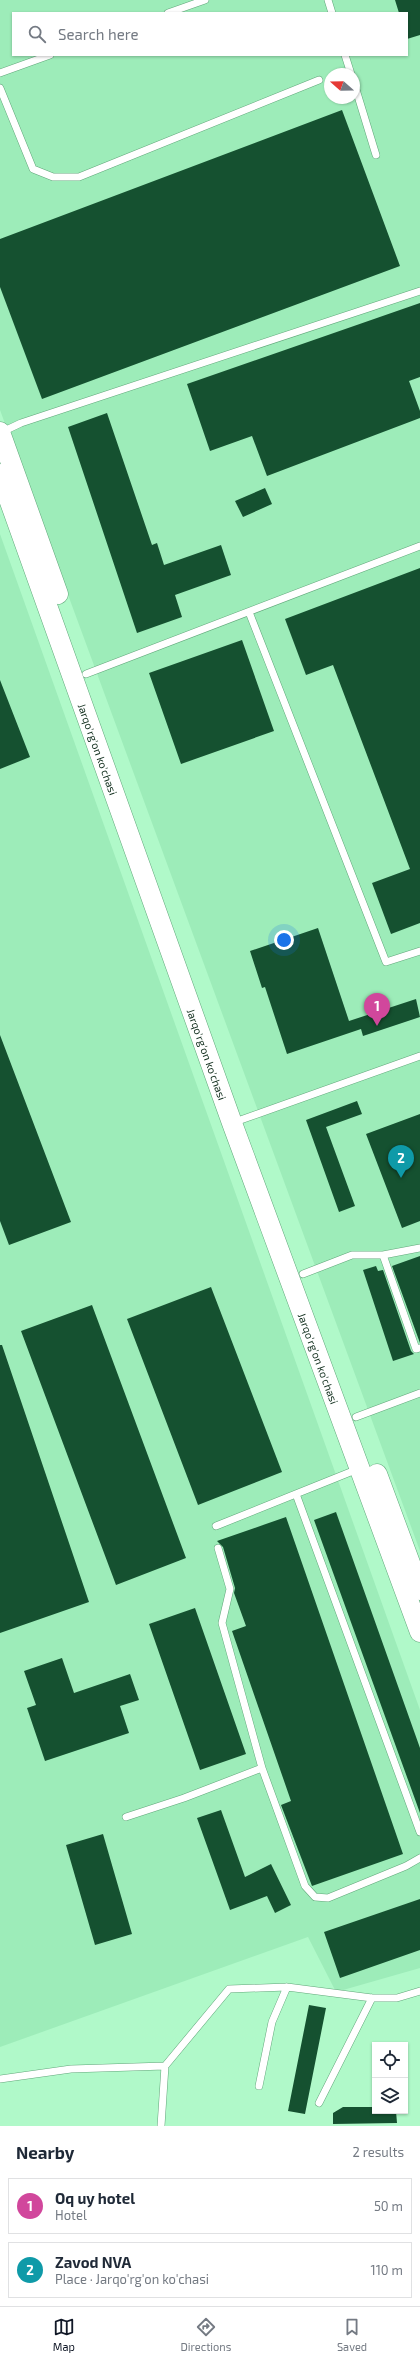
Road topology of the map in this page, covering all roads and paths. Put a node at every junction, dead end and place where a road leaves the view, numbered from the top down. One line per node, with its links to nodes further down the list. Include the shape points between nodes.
1 (205, 0): 3 (lane)
2 (328, 0): 4 (lane)
3 (171, 12)
4 (332, 12)
5 (47, 56): 8 (lane)
6 (345, 56): 7 (lane)
7 (349, 68)
8 (0, 73)
9 (319, 80): 10 (lane, via 79,177 53,177 33,169)
10 (0, 88)
11 (360, 102): 12 (lane)
12 (376, 155)
13 (420, 291): 14 (lane)
14 (0, 432): 18 (main road, Jarqo'rg'on ko'chasi)
15 (0, 474): 21 (main road, Jarqo'rg'on ko'chasi)
16 (420, 546): 17 (lane)
17 (249, 612): 18 (lane); 19 (lane, via 386,962)
18 (86, 674): 21 (main road, Jarqo'rg'on ko'chasi)
19 (420, 950)
20 (420, 1056): 21 (lane)
21 (238, 1121): 24 (main road, Jarqo'rg'on ko'chasi); 28 (main road, Jarqo'rg'on ko'chasi)
22 (420, 1248): 23 (lane)
23 (382, 1255): 24 (lane, via 352,1255); 25 (lane, via 416,1349)
24 (302, 1274): 27 (main road, Jarqo'rg'on ko'chasi)
25 (420, 1348)
26 (420, 1393): 27 (lane)
27 (356, 1417): 32 (main road, Jarqo'rg'on ko'chasi)
28 (360, 1468): 29 (lane); 33 (main road, Jarqo'rg'on ko'chasi)
29 (296, 1494): 30 (lane); 36 (lane)
30 (216, 1526)
31 (218, 1548): 34 (lane, via 230,1589 222,1623)
32 (420, 1590)
33 (420, 1632)
34 (262, 1768): 35 (lane); 37 (lane, via 305,1886 315,1897 328,1898)
35 (126, 1817)
36 (420, 1832)
37 (420, 1858)
38 (287, 1987): 40 (lane); 41 (lane, via 229,1989); 43 (lane, via 272,2022)
39 (420, 1991): 40 (lane, via 396,1998)
40 (372, 1998): 44 (lane)
41 (165, 2066): 42 (lane, via 71,2069); 45 (lane)
42 (0, 2080)
43 (259, 2086)
44 (319, 2103)
45 (161, 2126)

